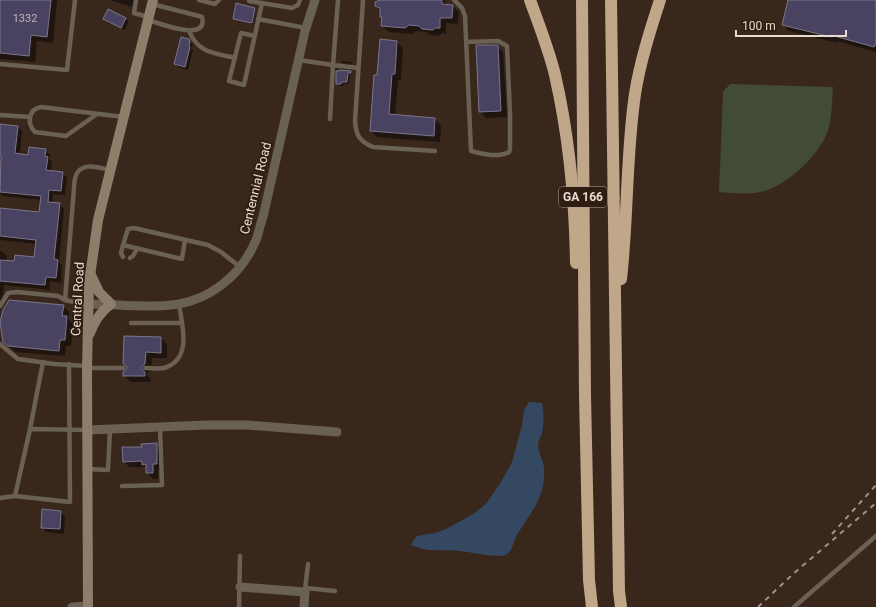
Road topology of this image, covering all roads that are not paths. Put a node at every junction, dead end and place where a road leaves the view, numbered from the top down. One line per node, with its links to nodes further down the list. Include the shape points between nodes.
1 (75, 0): 25 (lane, via 67,70)
2 (136, 0): 17 (lane, via 134,13)
3 (199, 0): 4 (lane, via 215,4)
4 (219, 0)
5 (249, 0): 16 (lane)
6 (300, 0): 16 (lane, via 298,5 292,8)
7 (315, 0): 19 (street, Centennial Road)
8 (338, 0): 26 (lane)
9 (363, 0): 27 (lane)
10 (454, 0): 22 (lane, via 462,8 465,16)
11 (530, 0): 57 (highway, via 555,74 565,122 576,259 578,348)
12 (582, 0): 57 (highway, GA 166)
13 (610, 0): 49 (highway, GA 166)
14 (660, 0): 49 (highway, via 642,56 633,106 622,272)
15 (152, 2): 17 (street, Central Road); 20 (lane, via 202,17 199,29)
16 (262, 3): 18 (lane)
17 (148, 19): 20 (lane); 31 (street, Central Road)
18 (258, 19): 19 (lane); 21 (lane)
19 (306, 28): 24 (street, Centennial Road)
20 (188, 31): 23 (lane, via 198,46 204,50)
21 (254, 36): 23 (lane, via 241,33); 23 (lane, via 244,85 229,81)
22 (466, 42): 22 (lane, via 471,151 488,155 506,154 510,149 506,46 498,41)
23 (235, 58)
24 (299, 60): 26 (lane); 40 (street, Centennial Road, via 263,217 256,240)
25 (0, 64)
26 (333, 65): 27 (lane); 32 (lane)
27 (358, 68): 33 (lane, via 355,121 360,140 373,147)
28 (97, 114): 30 (lane, via 41,107 35,109); 30 (lane, via 66,136 35,132 30,125); 31 (lane)
29 (0, 115): 30 (lane)
30 (30, 117)
31 (124, 117): 34 (street, Central Road)
32 (330, 119)
33 (435, 151)
34 (110, 170): 41 (street, Central Road, via 98,220); 42 (lane, via 88,166 76,174)
35 (185, 240): 36 (lane, via 131,228 128,229); 37 (lane, via 182,259); 40 (lane, via 208,245)
36 (123, 245): 37 (lane); 38 (lane)
37 (137, 249): 39 (lane)
38 (123, 257)
39 (130, 258)
40 (240, 267): 45 (street, Centennial Road, via 236,274 220,287 196,300)
41 (90, 273): 43 (street, Central Road); 44 (street, via 99,292)
42 (65, 300): 43 (lane); 46 (lane, via 58,296 17,292 8,293)
43 (88, 304): 44 (street, Centennial Road); 50 (street, Central Road)
44 (112, 304): 45 (street, Centennial Road); 50 (street, via 97,317)
45 (179, 304): 48 (lane)
46 (0, 306)
47 (131, 323): 48 (lane)
48 (182, 323): 56 (lane, via 184,343 178,358 164,368)
49 (615, 332): 79 (highway)
50 (88, 338): 54 (street, Central Road)
51 (0, 344): 52 (lane, via 18,359)
52 (43, 362): 53 (lane); 59 (lane)
53 (69, 364): 54 (lane); 62 (lane)
54 (87, 367): 55 (lane); 60 (street, Central Road)
55 (123, 368)
56 (145, 368)
57 (585, 395): 78 (highway, via 589,580)
58 (160, 428): 61 (street); 63 (street, via 247,425); 65 (lane, via 162,485)
59 (30, 429): 62 (lane); 66 (lane)
60 (88, 430): 61 (street); 62 (lane); 64 (street, Central Road)
61 (110, 430): 64 (lane, via 108,470)
62 (70, 431): 66 (lane, via 70,502)
63 (337, 432)
64 (87, 470): 74 (street, Central Road)
65 (122, 486)
66 (15, 496): 67 (lane)
67 (0, 498)
68 (876, 536): 80 (lane)
69 (240, 556): 71 (lane)
70 (308, 564): 72 (lane)
71 (240, 587): 72 (street); 76 (lane)
72 (305, 590): 73 (lane); 77 (street)
73 (335, 591)
74 (88, 606): 75 (street)
75 (72, 607)
76 (239, 607)
77 (304, 607)
78 (592, 607)
79 (621, 607)
80 (794, 607)

